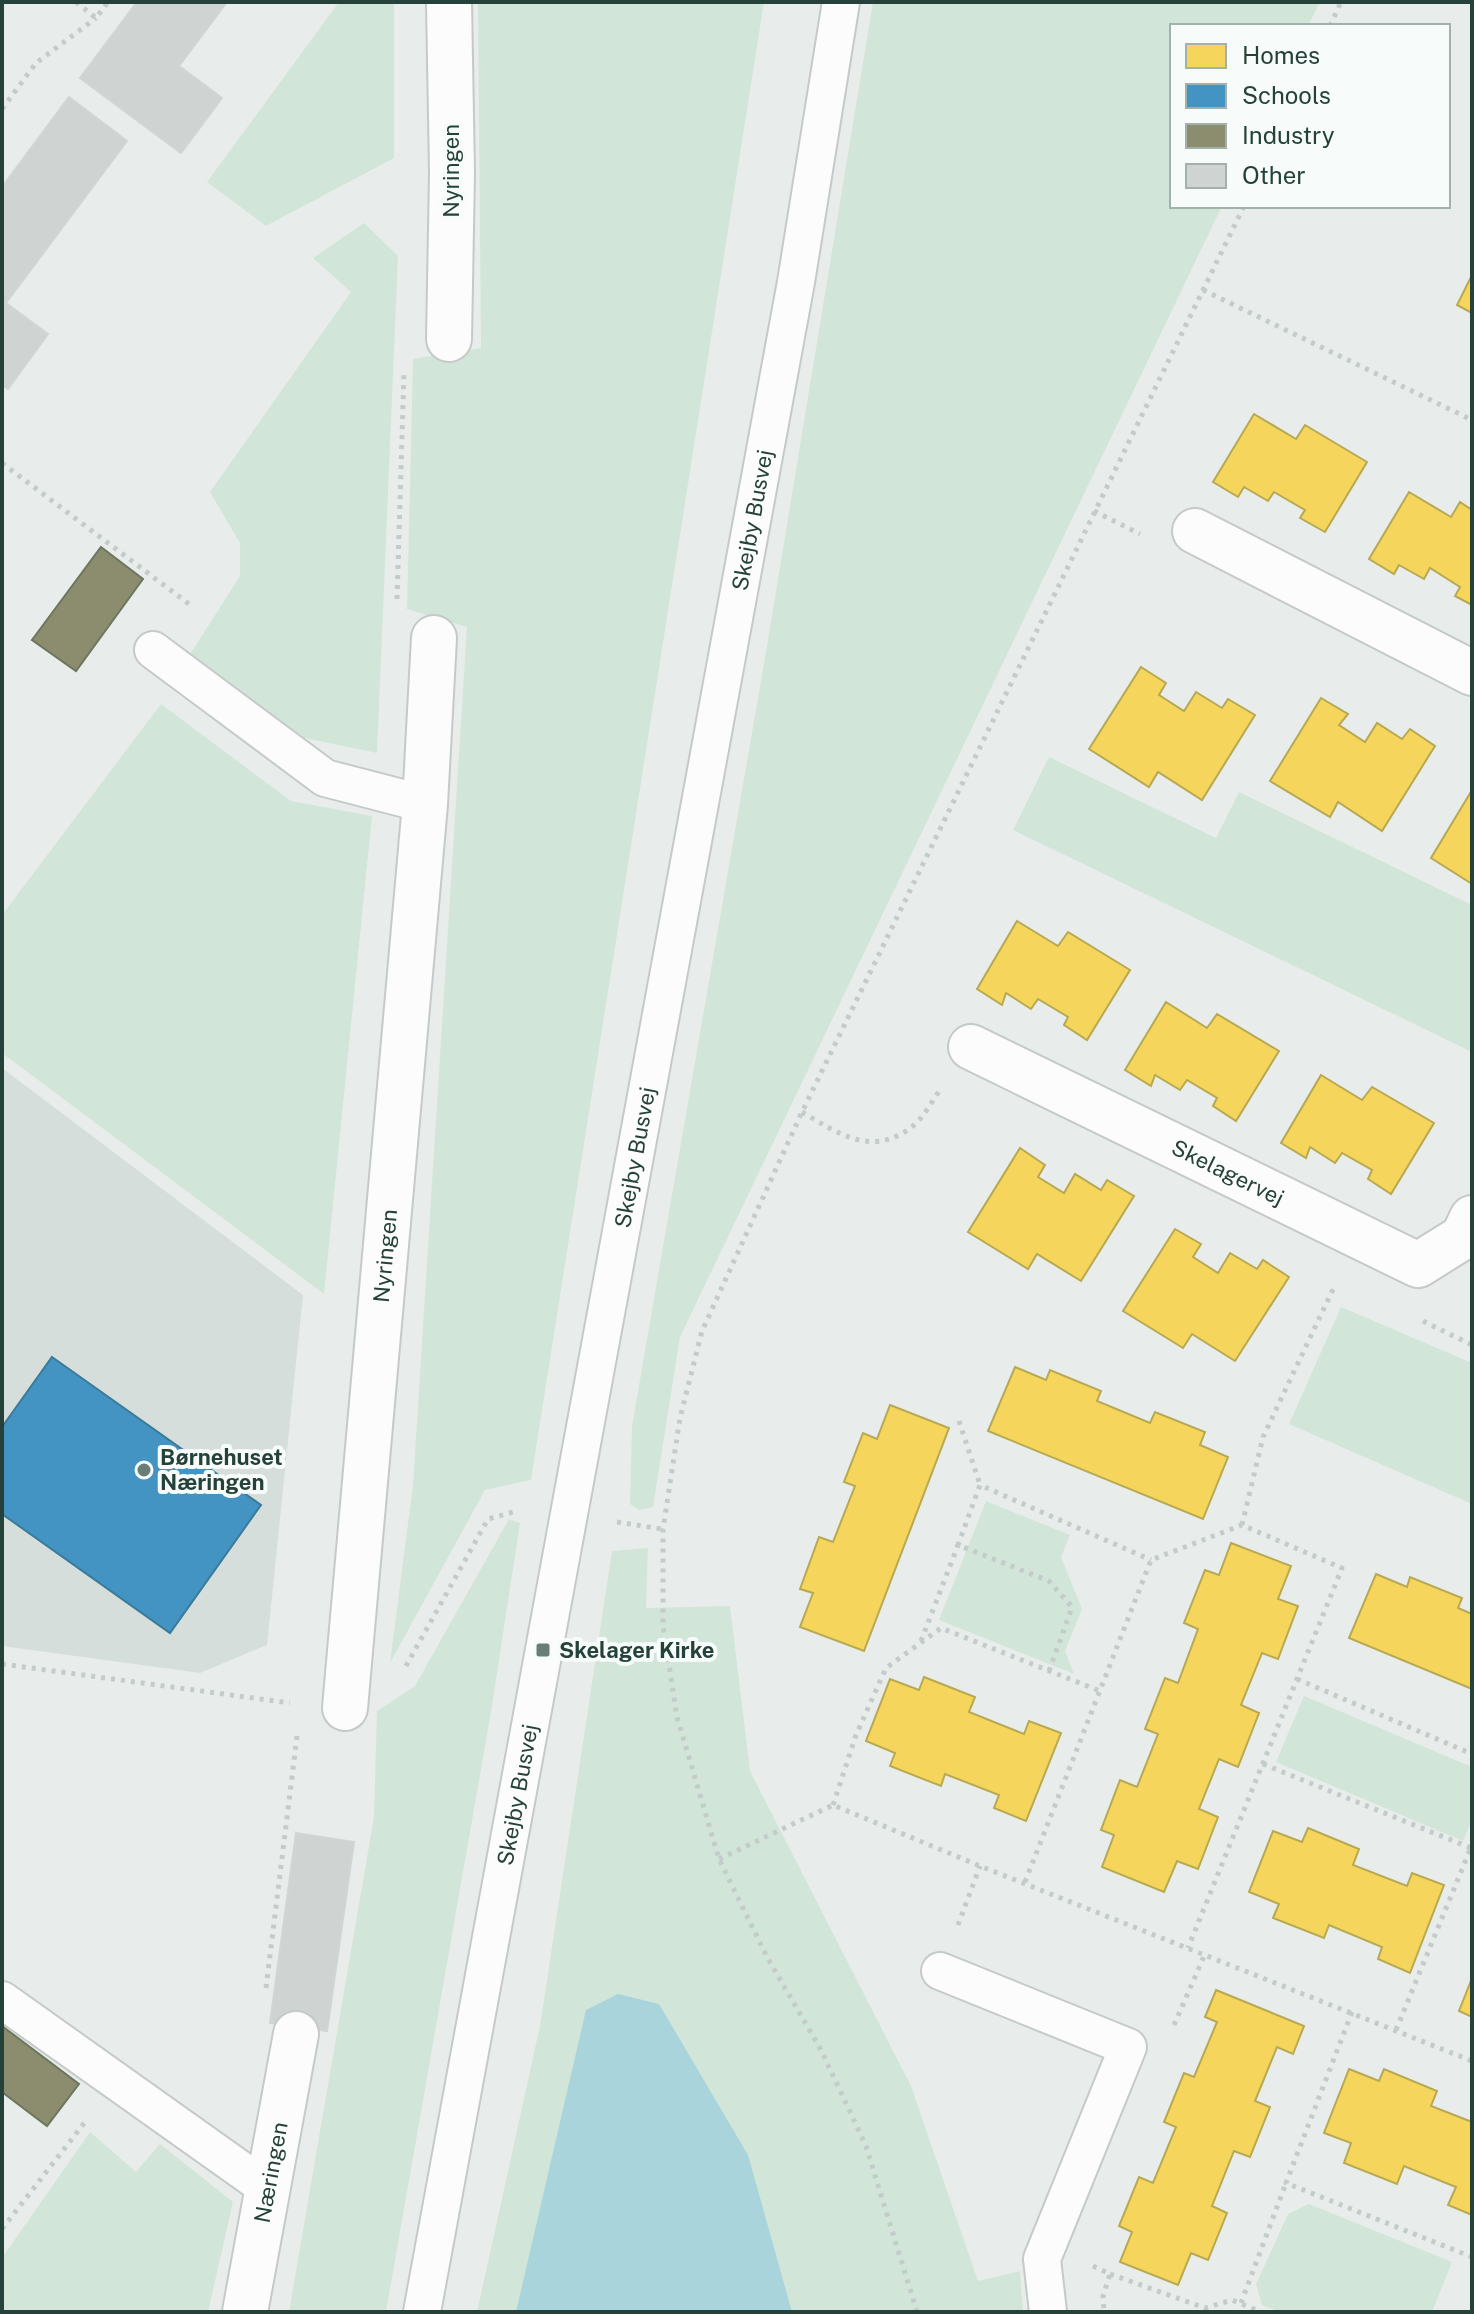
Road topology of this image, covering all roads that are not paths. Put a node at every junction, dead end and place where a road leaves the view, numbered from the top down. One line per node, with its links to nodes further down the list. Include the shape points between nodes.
1 (449, 2): 3 (street, Nyringen)
2 (841, 2): 17 (lane, Skejby Busvej, via 793,298)
3 (449, 339)
4 (1195, 531): 7 (street)
5 (434, 638): 8 (street, Nyringen)
6 (153, 650): 8 (lane, via 325,778)
7 (1472, 673)
8 (425, 804): 11 (street, Nyringen)
9 (971, 1047): 10 (street, Skelagervej, via 1418,1265 1463,1237)
10 (1472, 1218)
11 (345, 1708)
12 (940, 1971): 18 (lane, via 1128,2047 1042,2259)
13 (2, 2000): 15 (lane)
14 (296, 2034): 15 (street, Næringen)
15 (268, 2189): 16 (street, Næringen)
16 (245, 2312)
17 (422, 2312)
18 (1048, 2312)

